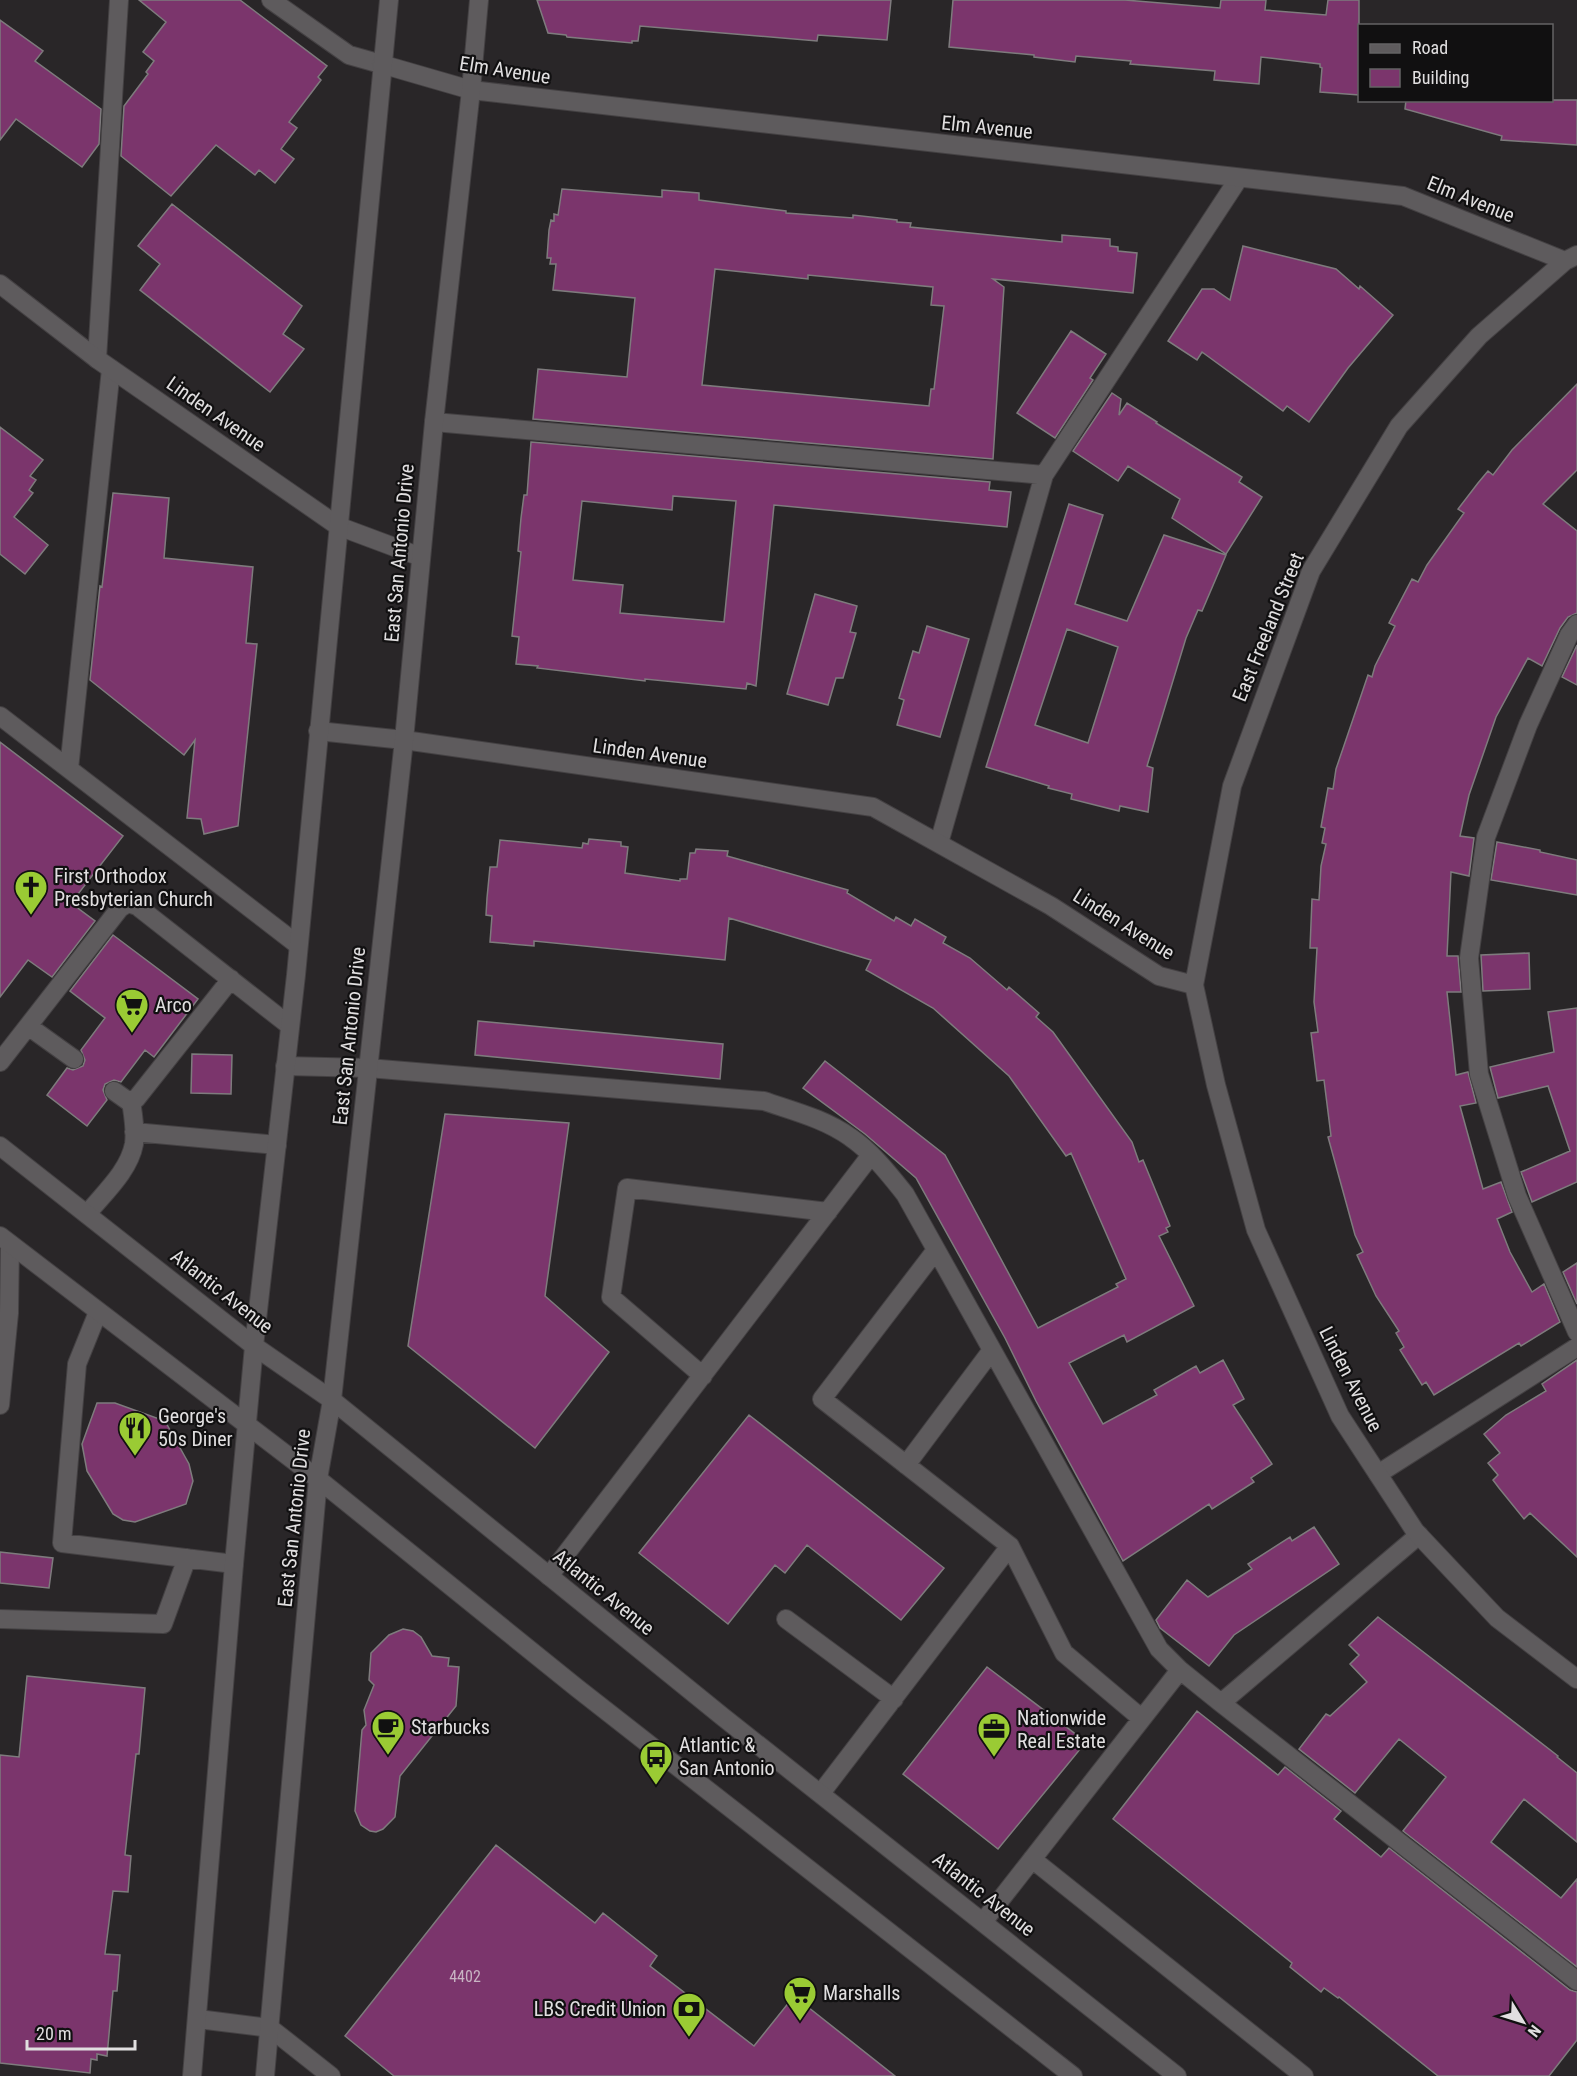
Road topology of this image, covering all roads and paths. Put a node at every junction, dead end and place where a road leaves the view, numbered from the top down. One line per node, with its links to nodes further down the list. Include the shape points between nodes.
1 (119, 0): 10 (main road)
2 (271, 0): 5 (main road, Elm Avenue, via 349,55)
3 (389, 0): 5 (main road)
4 (479, 0): 6 (main road, East San Antonio Drive)
5 (381, 64): 6 (main road, Elm Avenue); 13 (main road)
6 (471, 90): 7 (main road, Elm Avenue); 11 (main road, East San Antonio Drive)
7 (1239, 178): 8 (main road, Elm Avenue, via 1403,196); 12 (main road)
8 (1571, 258): 23 (main road, East Freeland Street, via 1479,336 1399,426 1311,571 1232,786)
9 (0, 284): 10 (main road, Linden Avenue)
10 (104, 364): 13 (main road, Linden Avenue); 19 (main road)
11 (434, 422): 12 (main road); 14 (main road, East San Antonio Drive)
12 (1044, 475): 20 (main road)
13 (338, 526): 14 (main road, Linden Avenue); 17 (main road)
14 (420, 557): 18 (main road, East San Antonio Drive)
15 (1577, 624): 41 (main road, via 1528,725 1486,837 1469,958 1479,1074 1517,1196)
16 (0, 716): 19 (main road)
17 (318, 731): 18 (main road, Linden Avenue); 21 (main road)
18 (404, 740): 20 (main road, Linden Avenue, via 873,807); 29 (main road, East San Antonio Drive)
19 (69, 769): 21 (main road)
20 (939, 843): 23 (main road, Linden Avenue, via 1051,906 1159,976)
21 (298, 945): 25 (main road)
22 (231, 979): 24 (main road, via 128,903 120,908); 25 (main road); 31 (main road)
23 (1194, 985): 50 (main road, Linden Avenue, via 1216,1085 1256,1230 1340,1416)
24 (28, 1026): 26 (main road); 27 (main road)
25 (290, 1026): 28 (main road)
26 (74, 1059)
27 (0, 1062)
28 (285, 1066): 29 (main road); 33 (main road)
29 (368, 1068): 35 (main road, via 764,1101 850,1137); 46 (main road, East San Antonio Drive)
30 (114, 1091): 31 (main road)
31 (131, 1101): 32 (main road)
32 (134, 1132): 33 (main road); 37 (main road, via 126,1166)
33 (276, 1145): 42 (main road)
34 (0, 1146): 37 (main road, Atlantic Avenue)
35 (871, 1155): 36 (main road); 39 (main road, via 905,1194)
36 (828, 1212): 45 (main road); 45 (main road, via 627,1188 611,1297)
37 (87, 1214): 42 (main road, Atlantic Avenue)
38 (5, 1240): 40 (main road); 47 (main road, via 9,1313)
39 (936, 1250): 44 (main road); 49 (main road, via 822,1399)
40 (98, 1312): 48 (main road); 54 (main road, via 77,1364 62,1543)
41 (1577, 1332)
42 (254, 1346): 46 (main road, Atlantic Avenue); 48 (main road)
43 (1577, 1347): 50 (main road)
44 (992, 1350): 49 (main road); 59 (main road, via 1159,1649)
45 (703, 1376): 56 (main road)
46 (332, 1400): 51 (main road, East San Antonio Drive); 56 (main road, Atlantic Avenue)
47 (0, 1405)
48 (248, 1425): 51 (main road); 55 (main road)
49 (906, 1465): 53 (main road)
50 (1378, 1474): 52 (main road, Linden Avenue)
51 (318, 1479): 69 (main road, East San Antonio Drive); 73 (main road, via 577,1688)
52 (1419, 1535): 60 (main road, Linden Avenue, via 1497,1618); 62 (main road)
53 (1010, 1546): 61 (main road); 63 (main road, via 1064,1653)
54 (187, 1558): 55 (main road); 57 (main road, via 163,1624)
55 (234, 1564): 68 (main road)
56 (549, 1576): 64 (main road, Atlantic Avenue)
57 (0, 1619)
58 (786, 1619): 61 (main road)
59 (1180, 1670): 62 (main road); 63 (main road)
60 (1577, 1679)
61 (894, 1699): 64 (main road)
62 (1221, 1703): 67 (main road)
63 (1141, 1718): 65 (main road)
64 (821, 1793): 66 (main road, Atlantic Avenue)
65 (1032, 1859): 66 (main road); 75 (main road)
66 (983, 1922): 74 (main road, Atlantic Avenue)
67 (1577, 1981)
68 (198, 2019): 69 (main road); 70 (main road)
69 (270, 2028): 71 (main road, East San Antonio Drive); 72 (main road)
70 (192, 2076)
71 (265, 2076)
72 (331, 2076)
73 (1073, 2076)
74 (1177, 2076)
75 (1304, 2076)

